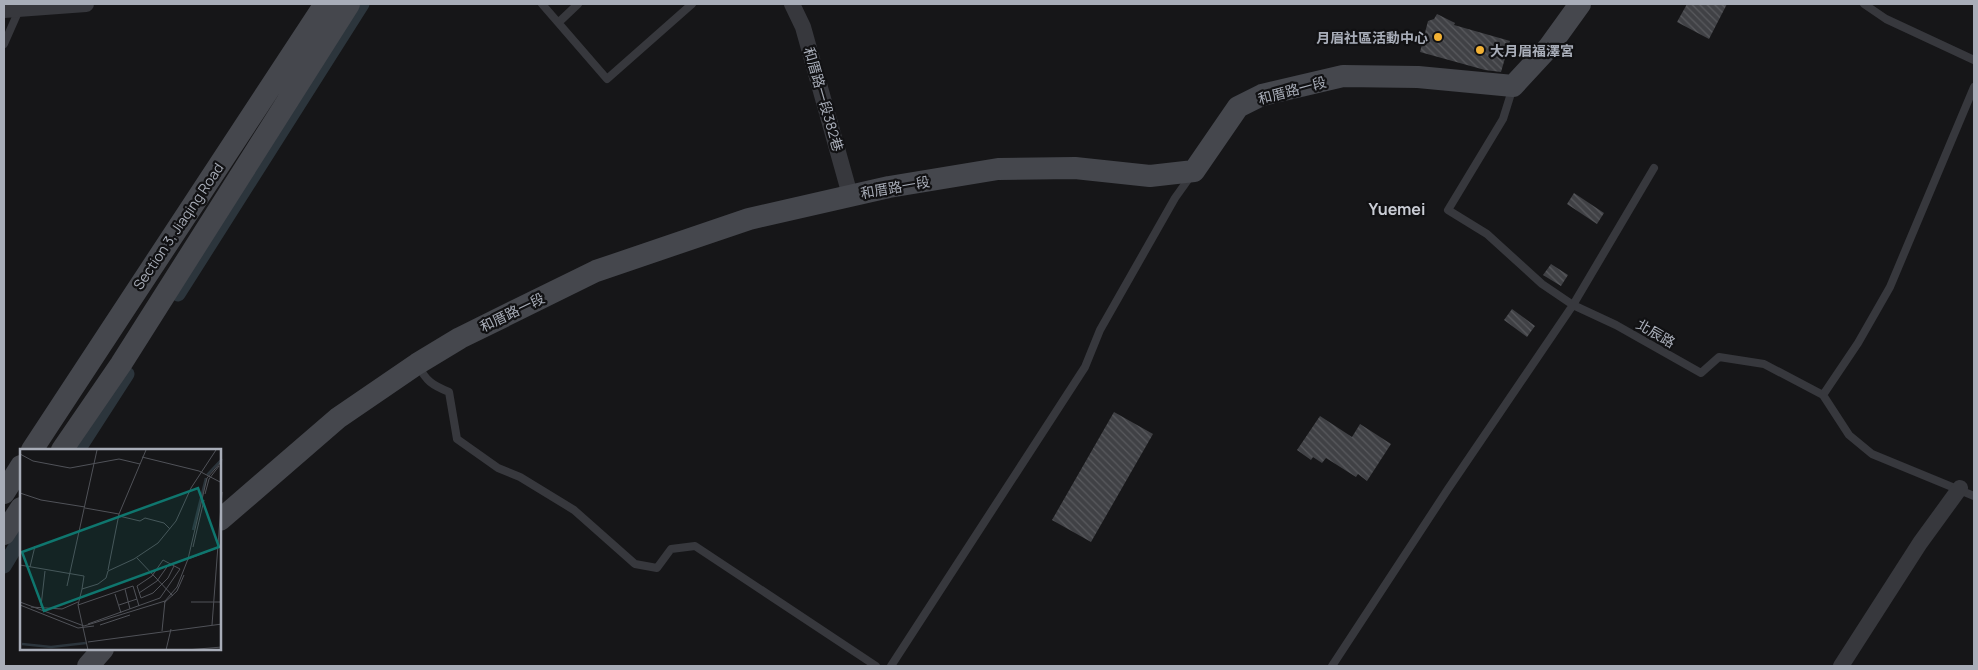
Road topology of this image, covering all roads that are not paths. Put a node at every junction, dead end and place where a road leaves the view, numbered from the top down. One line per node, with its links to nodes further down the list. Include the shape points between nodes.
1 (86, 4): 10 (street)
2 (325, 4): 22 (street, Section 3, Jiaqing Road)
3 (350, 4): 23 (street, Section 3, Jiaqing Road, via 121,364)
4 (542, 4): 11 (lane)
5 (578, 4): 11 (lane)
6 (692, 4): 11 (lane, via 607,79)
7 (792, 4): 18 (street, 和厝路一段382巷, via 805,36)
8 (1580, 4): 14 (street, via 1549,47)
9 (1864, 4): 13 (lane, via 1886,19)
10 (15, 8): 12 (lane)
11 (560, 22)
12 (4, 44)
13 (1974, 60)
14 (1513, 86): 17 (street, 和厝路一段, via 1418,76 1343,76 1262,95 1238,107); 19 (lane, 北辰路, via 1503,119 1448,210 1487,234 1542,284)
15 (1974, 87): 21 (lane, via 1890,287)
16 (1654, 168): 19 (lane)
17 (1194, 171): 18 (street, 和厝路一段, via 1150,176 1075,168 998,169); 33 (lane, via 1175,198 1100,330 1085,367)
18 (850, 195): 20 (street, 和厝路一段, via 749,219 596,271 460,338)
19 (1572, 305): 21 (lane, 北辰路, via 1616,325 1701,373 1719,357 1764,364); 34 (lane)
20 (417, 364): 28 (street, 和厝路一段, via 338,418); 32 (lane, via 425,379 449,392 457,439 498,468 520,477 574,510 635,564 658,568 671,549 695,546)
21 (1824, 395): 25 (lane, via 1849,436 1872,454)
22 (33, 449)
23 (63, 449)
24 (20, 468): 26 (street)
25 (1967, 492): 35 (street, via 1920,543)
26 (4, 493)
27 (20, 510): 29 (street)
28 (221, 519)
29 (4, 534)
30 (102, 650): 31 (street)
31 (88, 666)
32 (876, 666)
33 (890, 666)
34 (1332, 666)
35 (1841, 666)

